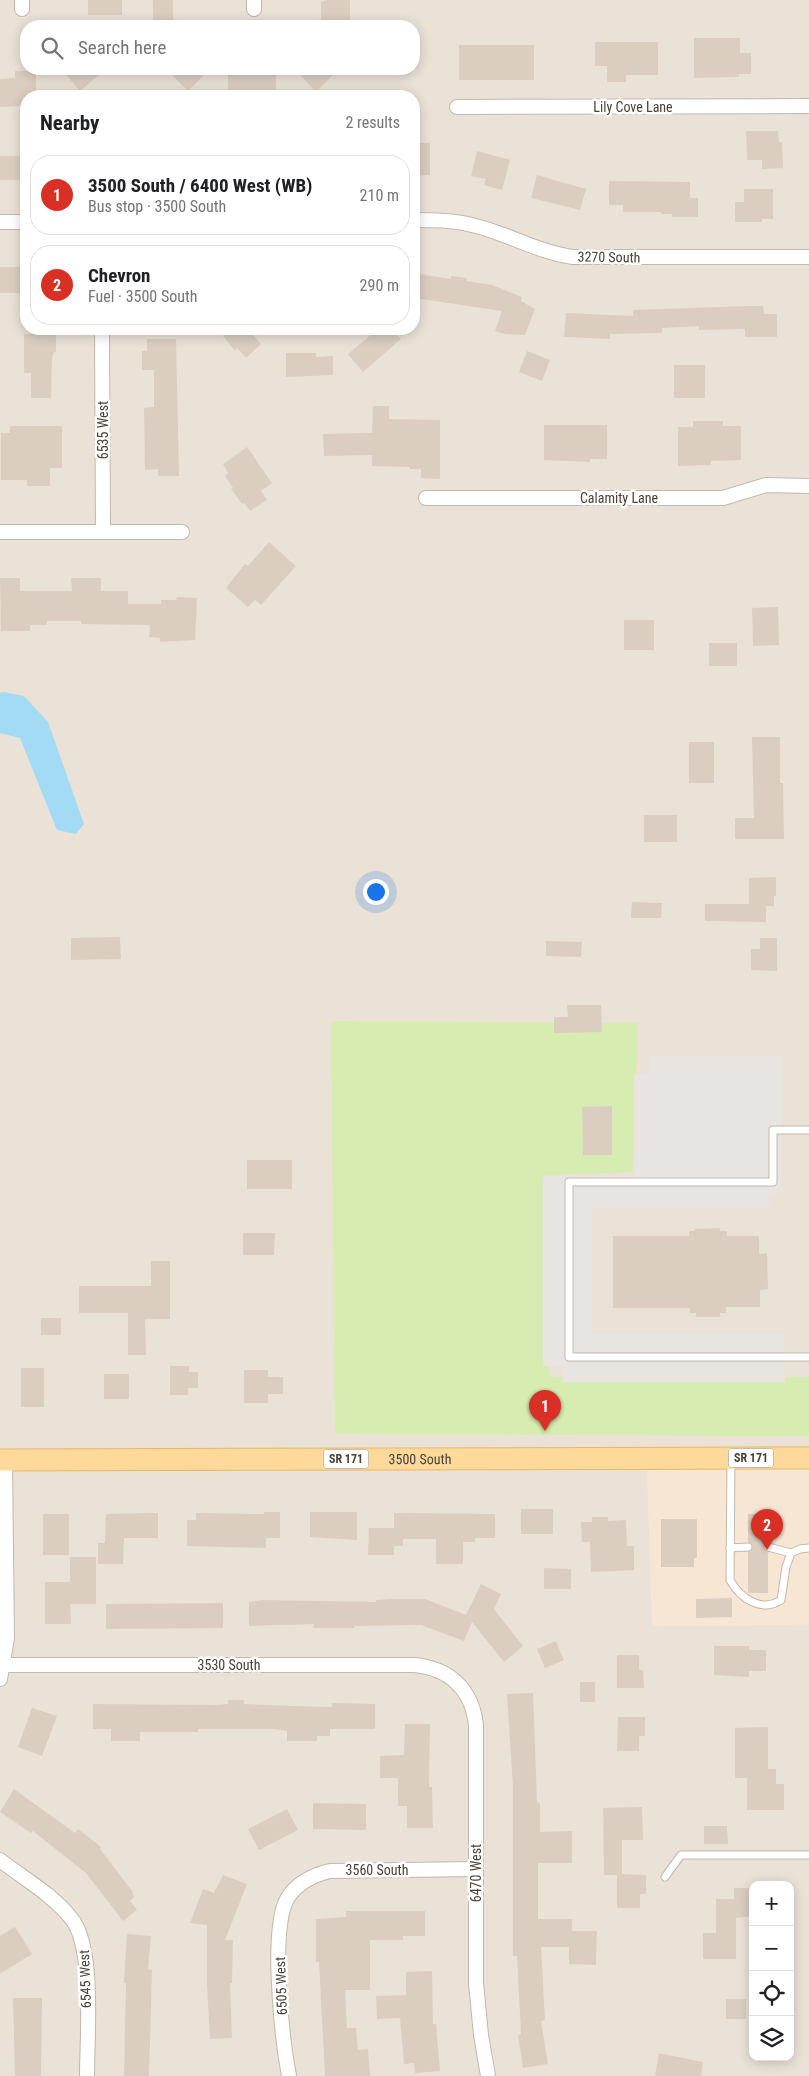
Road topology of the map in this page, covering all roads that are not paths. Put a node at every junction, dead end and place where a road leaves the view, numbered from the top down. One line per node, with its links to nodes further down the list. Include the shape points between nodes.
1 (809, 106): 2 (street, Lily Cove Lane)
2 (457, 107)
3 (420, 220): 6 (street, 3270 South, via 472,224 542,250 573,257)
4 (0, 222): 5 (street)
5 (20, 222)
6 (809, 258)
7 (102, 335): 11 (street, 6535 West)
8 (809, 486): 9 (street, Calamity Lane, via 766,485 722,498)
9 (426, 498)
10 (0, 532): 11 (street)
11 (103, 532): 12 (street)
12 (182, 532)
13 (809, 1130): 14 (lane, via 773,1130 773,1182 569,1182 569,1357)
14 (809, 1357)
15 (731, 1458): 16 (main road, 3500 South / SR 171); 17 (main road, 3500 South / SR 171); 20 (lane)
16 (809, 1458)
17 (3, 1460): 23 (street, via 7,1627)
18 (748, 1547): 20 (lane)
19 (768, 1547): 22 (lane)
20 (730, 1548): 22 (lane, via 730,1580 753,1603 764,1606 781,1600)
21 (809, 1548): 22 (lane)
22 (791, 1553)
23 (4, 1664): 24 (street, 3530 South, via 414,1665 434,1668); 25 (street)
24 (452, 1677): 28 (street, 6470 West, via 464,1689 474,1714)
25 (0, 1679)
26 (809, 1855): 29 (lane, via 681,1855)
27 (0, 1860): 31 (street, 6545 West, via 64,1909 80,1931 86,1957)
28 (476, 1869): 30 (street, 3560 South, via 330,1870 310,1877); 33 (street, 6470 West, via 477,1992)
29 (665, 1877)
30 (288, 1897): 32 (street, 6505 West, via 281,1914 280,1999)
31 (87, 2076)
32 (289, 2076)
33 (488, 2076)

